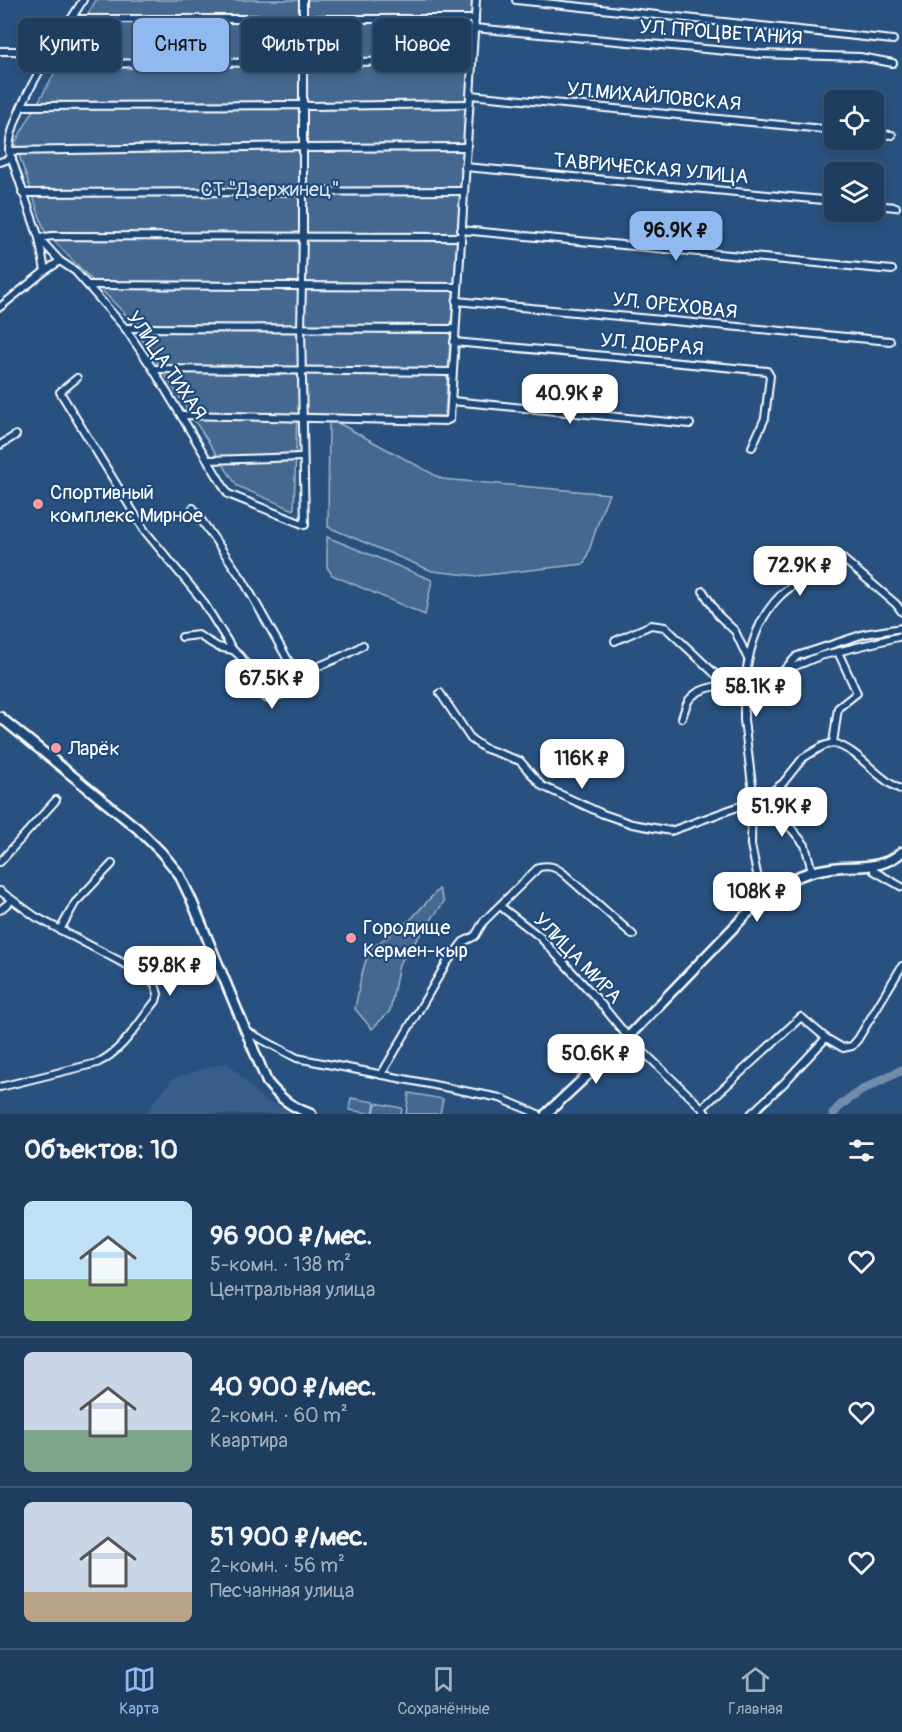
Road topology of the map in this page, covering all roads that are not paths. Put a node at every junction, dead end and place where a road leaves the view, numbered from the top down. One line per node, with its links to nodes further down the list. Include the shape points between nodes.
1 (83, 0): 5 (street)
2 (303, 0): 7 (street)
3 (476, 0): 10 (street)
4 (516, 0): 12 (street)
5 (73, 18)
6 (241, 18): 9 (street)
7 (302, 18)
8 (361, 18): 10 (street)
9 (121, 19)
10 (475, 19): 11 (street)
11 (474, 28): 15 (street); 19 (street, УЛ. ПРОЦВЕТАНИЯ, via 760,54 860,57)
12 (893, 40)
13 (0, 51): 14 (street)
14 (18, 52)
15 (472, 61): 17 (street); 22 (street)
16 (241, 62): 18 (street)
17 (361, 62)
18 (121, 63)
19 (892, 63)
20 (40, 72): 24 (street)
21 (302, 72): 25 (street)
22 (470, 95): 23 (street); 26 (street, УЛ.МИХАЙЛОВСКАЯ)
23 (469, 104): 25 (street); 30 (street)
24 (22, 105): 25 (street); 31 (street, via 9,139)
25 (303, 105): 29 (street)
26 (824, 129)
27 (884, 135): 28 (street)
28 (892, 135)
29 (303, 146): 30 (street); 31 (street); 35 (street)
30 (466, 147): 34 (street)
31 (9, 150): 32 (street)
32 (12, 158): 33 (street); 37 (street)
33 (0, 162)
34 (465, 167): 36 (street); 38 (street, ТАВРИЧЕСКАЯ УЛИЦА)
35 (303, 191): 36 (street); 37 (street); 42 (street)
36 (463, 191): 41 (street)
37 (22, 193): 43 (street)
38 (824, 200)
39 (884, 206): 40 (street)
40 (896, 207)
41 (461, 234): 42 (street); 45 (street); 49 (street)
42 (303, 236): 43 (street); 48 (street)
43 (39, 238): 44 (street, УЛИЦА ТИХАЯ); 46 (street)
44 (60, 261): 46 (street); 47 (street, УЛИЦА ТИХАЯ)
45 (892, 270)
46 (45, 271): 51 (street)
47 (89, 285): 48 (street); 52 (street, УЛИЦА ТИХАЯ)
48 (301, 285): 49 (street); 53 (street)
49 (457, 286): 50 (street)
50 (456, 301): 54 (street); 55 (street, УЛ. ОРЕХОВАЯ)
51 (0, 308)
52 (125, 328): 53 (street); 57 (street, УЛИЦА ТИХАЯ)
53 (301, 328): 54 (street); 58 (street)
54 (455, 329): 56 (street)
55 (890, 341)
56 (454, 342): 59 (street); 67 (street, УЛ. ДОБРАЯ, via 767,371 770,376 765,418)
57 (153, 369): 58 (street); 62 (street, УЛИЦА ТИХАЯ)
58 (301, 371): 59 (street); 63 (street)
59 (452, 372): 61 (street)
60 (77, 378): 79 (street, via 60,392 145,531 202,600)
61 (452, 401): 63 (street, via 451,416 445,421); 64 (street)
62 (181, 415): 63 (street); 69 (street, УЛИЦА ТИХАЯ)
63 (302, 417): 68 (street)
64 (690, 424)
65 (16, 435): 66 (street)
66 (0, 445)
67 (752, 447)
68 (303, 457): 69 (street); 69 (street, УЛИЦА ТИХАЯ, via 305,525 228,494)
69 (209, 460)
70 (193, 508): 83 (street, via 243,580)
71 (703, 591): 81 (street, via 718,615 735,631)
72 (902, 612): 81 (street, via 838,558 782,593 770,607)
73 (902, 628): 74 (street)
74 (882, 632): 75 (street); 82 (street, via 797,656)
75 (902, 636): 80 (street)
76 (182, 637): 79 (street, via 198,635 218,647)
77 (615, 640): 84 (street, via 651,625 665,627)
78 (363, 645): 83 (street)
79 (233, 650): 83 (street, via 251,671 266,699 291,691)
80 (838, 652): 82 (street); 89 (street, via 857,693 838,708)
81 (747, 657): 86 (street)
82 (783, 671): 86 (street)
83 (297, 676)
84 (727, 687): 86 (street); 88 (street, via 714,686 689,699)
85 (440, 693): 93 (street, via 471,740 520,760 542,786 603,814 671,831)
86 (744, 701): 93 (street)
87 (0, 717): 108 (main road, via 122,814 179,874)
88 (682, 718)
89 (833, 743): 90 (street, via 849,750 885,782); 91 (street, via 803,758 783,783)
90 (902, 790)
91 (765, 797): 93 (street); 98 (street, via 805,845)
92 (56, 800): 95 (street)
93 (751, 802): 101 (street, via 752,857)
94 (902, 852): 97 (main road)
95 (0, 862)
96 (112, 864): 105 (street, via 75,903)
97 (874, 866): 98 (main road); 99 (street, via 874,872)
98 (812, 872): 101 (main road)
99 (902, 887)
100 (0, 891): 102 (street)
101 (762, 898): 109 (main road)
102 (12, 900): 104 (street); 105 (street)
103 (500, 906): 106 (street, via 539,867 548,866 563,873); 109 (street, УЛИЦА МИРА, via 540,937); 111 (street, via 475,936 462,942 446,964)
104 (0, 910)
105 (60, 930): 112 (street, via 140,972 155,984 158,998 108,1058)
106 (633, 935)
107 (902, 966): 110 (street, via 855,1043 843,1048)
108 (245, 1031): 111 (street, via 297,1058); 114 (main road, via 267,1082 291,1106)
109 (628, 1038): 113 (street, УЛИЦА МИРА); 116 (main road)
110 (826, 1038): 113 (street, via 801,1017); 117 (street)
111 (381, 1075): 115 (street, via 500,1098)
112 (0, 1087)
113 (704, 1111)
114 (311, 1114)
115 (538, 1114)
116 (546, 1114)
117 (752, 1114)

